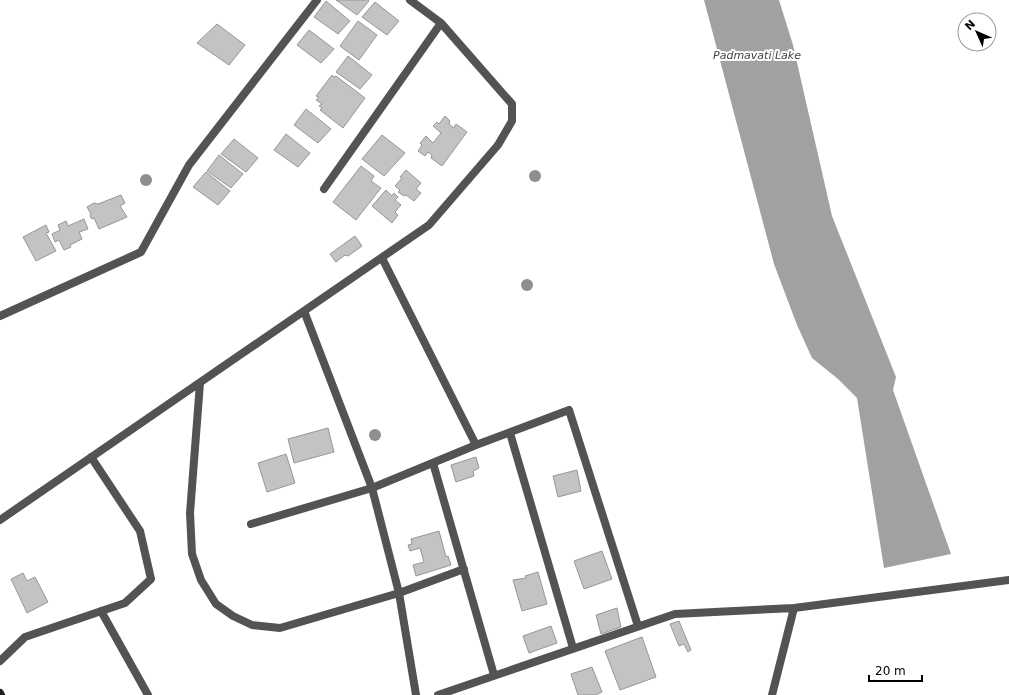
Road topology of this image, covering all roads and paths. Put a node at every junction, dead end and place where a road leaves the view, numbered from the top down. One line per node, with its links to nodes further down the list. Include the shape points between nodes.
1 (317, 0): 7 (street, via 188,164 141,252)
2 (410, 0): 3 (street)
3 (441, 23): 4 (street); 5 (street, via 512,104 512,121 498,145 429,225)
4 (324, 189)
5 (382, 258): 6 (street); 10 (street)
6 (304, 311): 8 (street); 13 (street)
7 (0, 316)
8 (200, 383): 11 (street); 18 (street, via 190,513 192,554 201,580 216,604 252,625 280,628)
9 (510, 433): 10 (street); 21 (street, via 569,410); 22 (street)
10 (476, 445): 12 (street)
11 (91, 457): 14 (street); 20 (street, via 140,530 152,579 126,602)
12 (433, 463): 13 (street); 16 (street)
13 (372, 488): 15 (street); 18 (street)
14 (0, 520)
15 (251, 524)
16 (464, 569): 18 (street); 24 (street)
17 (1009, 580): 19 (street)
18 (399, 592): 26 (street)
19 (794, 608): 21 (street, via 675,614); 28 (street)
20 (101, 611): 23 (street, via 25,637); 25 (street)
21 (638, 626): 22 (street)
22 (573, 648): 24 (street)
23 (0, 661)
24 (494, 675): 27 (street)
25 (148, 695)
26 (416, 695)
27 (438, 695)
28 (772, 695)

